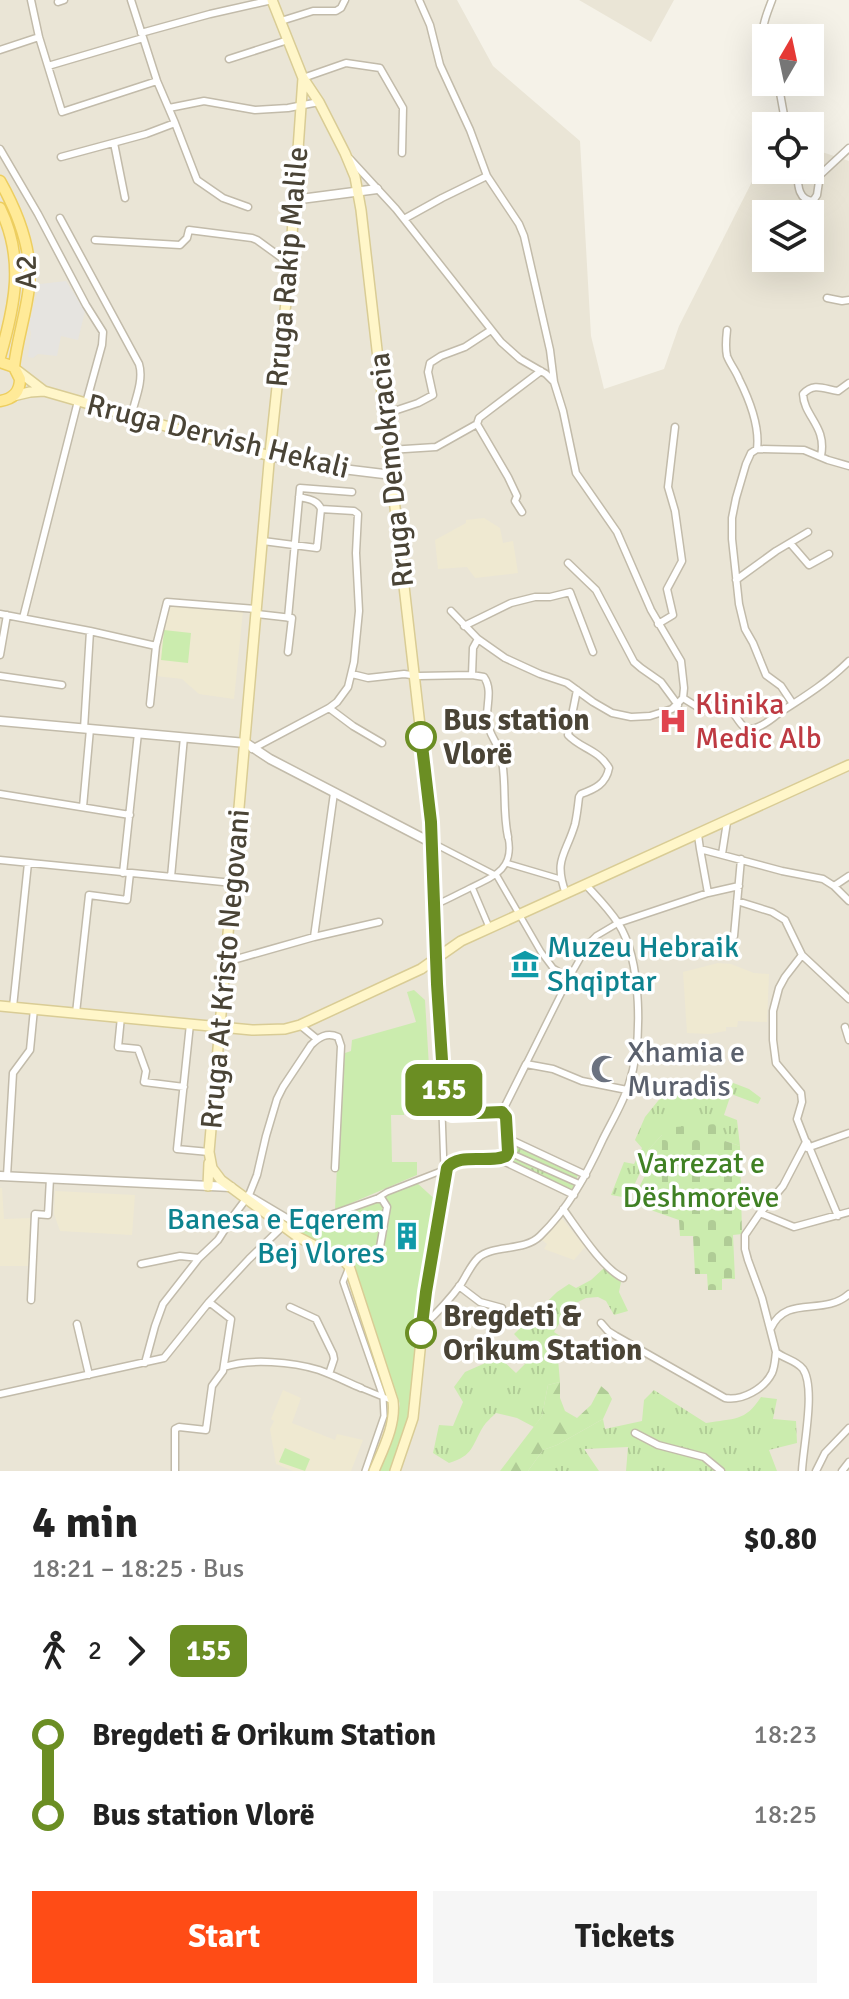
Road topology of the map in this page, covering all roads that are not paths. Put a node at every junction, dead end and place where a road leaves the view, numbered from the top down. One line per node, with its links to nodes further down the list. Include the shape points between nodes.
1 (31, 0): 12 (street)
2 (131, 0): 11 (street)
3 (272, 0): 9 (main road, Rruga Demokracia); 11 (street)
4 (316, 0): 8 (street)
5 (345, 0): 8 (street, via 336,11)
6 (419, 0): 30 (street)
7 (772, 0): 10 (street)
8 (319, 11): 9 (street)
9 (281, 21): 13 (main road, Rruga Demokracia)
10 (764, 24)
11 (142, 36): 16 (street); 18 (street)
12 (39, 37): 14 (street); 16 (street)
13 (288, 40): 15 (street); 17 (main road, Rruga Demokracia)
14 (0, 50)
15 (229, 59)
16 (48, 66): 18 (street, via 62,112)
17 (303, 78): 19 (main road, Rruga Demokracia); 20 (main road, Rruga Rakip Malile); 27 (street, via 346,63 380,68 403,108)
18 (157, 81): 21 (street)
19 (319, 102): 20 (street); 26 (main road, Rruga Demokracia)
20 (301, 106): 21 (street, via 255,110 204,101); 37 (main road, Rruga Rakip Malile)
21 (169, 108): 22 (street)
22 (175, 123): 23 (street); 38 (street, via 199,183)
23 (114, 143): 28 (street); 36 (street)
24 (849, 148): 29 (street)
25 (0, 149): 55 (street, via 103,332)
26 (345, 153): 34 (street); 35 (main road, Rruga Demokracia)
27 (402, 153)
28 (61, 157)
29 (824, 171)
30 (487, 176): 41 (street); 51 (street, via 524,236)
31 (0, 181): 49 (main road, A2, via 20,221 29,265)
32 (799, 184): 33 (street, via 800,194 813,201)
33 (819, 184)
34 (377, 189): 35 (street); 41 (street)
35 (359, 192): 37 (street); 57 (main road, Rruga Demokracia)
36 (125, 198)
37 (293, 200): 43 (main road, Rruga Rakip Malile)
38 (248, 207)
39 (0, 208): 48 (main road, A2, via 13,241 16,273)
40 (60, 218): 58 (street, via 139,364)
41 (404, 219): 46 (street)
42 (95, 240): 43 (street, via 180,245 189,230 252,238)
43 (290, 264): 63 (main road, Rruga Rakip Malile)
44 (827, 298): 45 (street)
45 (849, 300)
46 (491, 330): 50 (street, via 509,351); 57 (street, via 430,363 433,395)
47 (727, 330): 61 (street, via 727,355 754,418)
48 (0, 359): 49 (main road)
49 (15, 368): 53 (main road, Rruga Dervish Hekali); 54 (main road, A2, via 20,384)
50 (541, 371): 51 (street); 59 (street)
51 (554, 382): 83 (street, via 576,473 617,532)
52 (849, 383): 64 (street, via 838,391 817,386 803,394 820,432)
53 (44, 391): 54 (main road, Rruga Dervish Hekali); 55 (main road, Rruga Dervish Hekali)
54 (6, 399): 56 (main road)
55 (82, 402): 58 (main road, Rruga Dervish Hekali); 81 (street)
56 (0, 412)
57 (385, 414): 62 (main road, Rruga Demokracia)
58 (131, 416): 63 (main road, Rruga Dervish Hekali)
59 (477, 424): 62 (street, via 436,447); 70 (street)
60 (675, 427): 83 (street, via 668,487 682,561 667,589 673,615)
61 (757, 449): 64 (street, via 804,450); 77 (street, via 736,498)
62 (389, 450): 66 (main road, Rruga Demokracia)
63 (270, 456): 66 (street, Rruga Dervish Hekali); 72 (main road, Rruga Rakip Malile)
64 (821, 456): 65 (street)
65 (849, 466)
66 (392, 475): 93 (main road, Rruga Demokracia)
67 (352, 492): 68 (street, via 300,488)
68 (299, 497): 69 (street, via 317,502); 74 (street)
69 (321, 509): 74 (street, via 317,548); 92 (street, via 358,514 359,611)
70 (522, 512)
71 (808, 532): 73 (street)
72 (263, 541): 74 (street); 79 (main road, Rruga Rakip Malile)
73 (790, 543): 75 (street, via 809,565); 77 (street)
74 (295, 545): 82 (street)
75 (829, 554)
76 (568, 563): 98 (street, via 596,590 634,662)
77 (736, 580): 100 (street, via 745,629 762,668)
78 (451, 611): 84 (street)
79 (257, 612): 82 (street); 87 (street, via 167,602); 107 (main road, Rruga At Kristo Negovani)
80 (3, 615): 81 (street); 90 (street)
81 (23, 618): 85 (street)
82 (288, 618): 88 (street)
83 (658, 624): 98 (street, via 681,661)
84 (464, 626): 86 (street); 89 (street, via 511,603 570,592)
85 (90, 631): 87 (street); 103 (street)
86 (478, 639): 94 (street); 97 (street, via 505,658)
87 (156, 646): 99 (street)
88 (288, 652)
89 (593, 652)
90 (0, 655)
91 (849, 661): 100 (street)
92 (352, 674): 93 (street); 101 (street, via 344,694)
93 (413, 675): 94 (street); 116 (main road, Rruga Demokracia)
94 (472, 675): 115 (street, via 484,677 488,686 487,721 501,756)
95 (0, 676): 96 (street)
96 (62, 685)
97 (577, 690): 98 (street, via 612,713 631,717 661,714); 127 (street, via 568,735 595,751 609,768 605,780 579,797)
98 (681, 702): 100 (street, via 709,710 725,705 748,730)
99 (150, 704)
100 (793, 704)
101 (329, 708): 106 (street); 107 (street)
102 (0, 721): 103 (street)
103 (87, 729): 104 (street); 111 (street)
104 (138, 733): 105 (street); 112 (street)
105 (184, 737): 107 (street); 126 (street)
106 (382, 743)
107 (248, 748): 109 (street); 128 (main road, Rruga At Kristo Negovani)
108 (849, 765): 113 (main road)
109 (334, 793): 116 (street); 143 (street)
110 (0, 794): 111 (street)
111 (83, 807): 112 (street)
112 (130, 815): 123 (street)
113 (727, 822): 114 (main road); 118 (street)
114 (698, 835): 117 (street); 129 (main road)
115 (508, 837): 122 (street)
116 (432, 843): 124 (street); 137 (main road, Rruga Demokracia)
117 (700, 849): 118 (street); 133 (street)
118 (722, 854): 119 (street)
119 (741, 859): 130 (street); 131 (street)
120 (0, 860): 121 (street)
121 (28, 863): 123 (street); 150 (street)
122 (506, 863): 124 (street); 127 (street)
123 (126, 873): 126 (street); 152 (street, via 127,900 89,895)
124 (497, 876): 132 (street); 138 (street)
125 (849, 876): 131 (street)
126 (171, 877): 128 (street)
127 (560, 879): 134 (street)
128 (233, 883): 146 (main road, Rruga At Kristo Negovani)
129 (586, 885): 134 (main road); 140 (street)
130 (739, 886): 133 (street); 135 (street)
131 (834, 886): 136 (street)
132 (472, 887): 137 (street); 141 (street)
133 (708, 893): 140 (street)
134 (566, 894): 138 (main road)
135 (737, 901): 142 (street); 144 (street, via 785,920)
136 (849, 901)
137 (434, 906): 145 (main road, Rruga Demokracia)
138 (519, 915): 141 (main road); 147 (street, via 548,963)
139 (379, 922): 143 (street)
140 (618, 923): 147 (street, via 589,943); 162 (street, via 630,953 639,1006 637,1050)
141 (490, 928): 145 (main road)
142 (734, 936)
143 (314, 937): 146 (street)
144 (802, 955): 148 (street); 167 (street, via 779,988 773,1040 776,1063 801,1093 797,1119)
145 (436, 960): 155 (main road); 163 (main road, Rruga Demokracia)
146 (226, 962): 156 (main road, Rruga At Kristo Negovani)
147 (569, 978): 160 (street)
148 (849, 999)
149 (0, 1006): 150 (main road)
150 (13, 1007): 151 (main road)
151 (34, 1009): 152 (main road); 173 (street, via 30,1050 13,1073)
152 (76, 1013): 153 (main road)
153 (121, 1017): 154 (main road); 161 (street, via 118,1047 138,1049 144,1082)
154 (190, 1024): 156 (main road); 161 (street)
155 (300, 1025): 156 (main road, via 270,1030); 158 (street)
156 (220, 1027): 168 (main road, Rruga At Kristo Negovani)
157 (845, 1027): 159 (street)
158 (317, 1039): 170 (street, via 333,1035 341,1046); 179 (street, via 277,1099)
159 (849, 1040)
160 (526, 1064): 162 (street); 164 (street)
161 (184, 1087): 168 (street, via 177,1149)
162 (627, 1090): 172 (street)
163 (444, 1109): 164 (main road, via 452,1114); 171 (street)
164 (502, 1112): 166 (main road)
165 (849, 1133): 167 (street)
166 (507, 1138): 169 (main road); 172 (street)
167 (805, 1149): 183 (street, via 779,1193); 184 (street)
168 (209, 1156): 176 (main road); 177 (main road, Rruga At Kristo Negovani, via 216,1174)
169 (504, 1156): 171 (main road, via 456,1160); 175 (street); 178 (street)
170 (335, 1168)
171 (446, 1169): 180 (street); 199 (main road)
172 (586, 1175): 175 (street)
173 (4, 1176): 174 (street)
174 (50, 1178): 176 (street); 193 (street, via 48,1215 35,1214)
175 (580, 1184): 178 (street)
176 (208, 1186): 177 (street)
177 (231, 1187): 179 (main road, Rruga At Kristo Negovani)
178 (574, 1195): 181 (street)
179 (248, 1197): 180 (street, Rruga At Kristo Negovani, via 299,1223); 185 (main road, Rruga At Kristo Negovani); 187 (street)
180 (376, 1199): 186 (street, via 387,1207)
181 (563, 1209): 190 (street, via 595,1252); 191 (street, via 530,1244 481,1256)
182 (849, 1212): 184 (street)
183 (760, 1213): 184 (street, via 794,1227); 200 (street, via 747,1230 745,1249)
184 (838, 1216)
185 (283, 1226): 189 (main road, Rruga At Kristo Negovani); 194 (street)
186 (380, 1247)
187 (199, 1258): 188 (street); 202 (street, via 163,1304)
188 (141, 1264)
189 (349, 1266): 208 (street, via 343,1282); 209 (main road)
190 (623, 1278)
191 (459, 1286): 196 (street, via 480,1302); 199 (street)
192 (849, 1294): 200 (street, via 835,1303 788,1309)
193 (31, 1300)
194 (209, 1302): 202 (street, via 173,1350); 203 (street, via 231,1319)
195 (290, 1307): 204 (street, via 316,1319 333,1354)
196 (502, 1308)
197 (601, 1323): 201 (street, via 725,1398 760,1388 772,1373)
198 (77, 1324): 205 (street)
199 (422, 1327): 216 (main road, via 413,1418)
200 (771, 1328): 201 (street)
201 (776, 1352): 218 (street, via 805,1373 809,1412)
202 (145, 1363): 205 (street)
203 (224, 1367): 204 (street, via 272,1363); 213 (street, via 212,1386 206,1430 175,1429)
204 (329, 1374): 206 (street)
205 (89, 1375): 207 (street)
206 (361, 1388): 208 (street)
207 (0, 1394)
208 (383, 1397): 209 (street); 214 (street, via 384,1416)
209 (393, 1401): 215 (main road, via 393,1421)
210 (849, 1428): 219 (street)
211 (635, 1433): 217 (street, via 704,1457)
212 (849, 1462): 220 (street)
213 (175, 1471)
214 (365, 1471)
215 (374, 1471)
216 (395, 1471)
217 (721, 1471)
218 (802, 1471)
219 (816, 1471)
220 (842, 1471)

